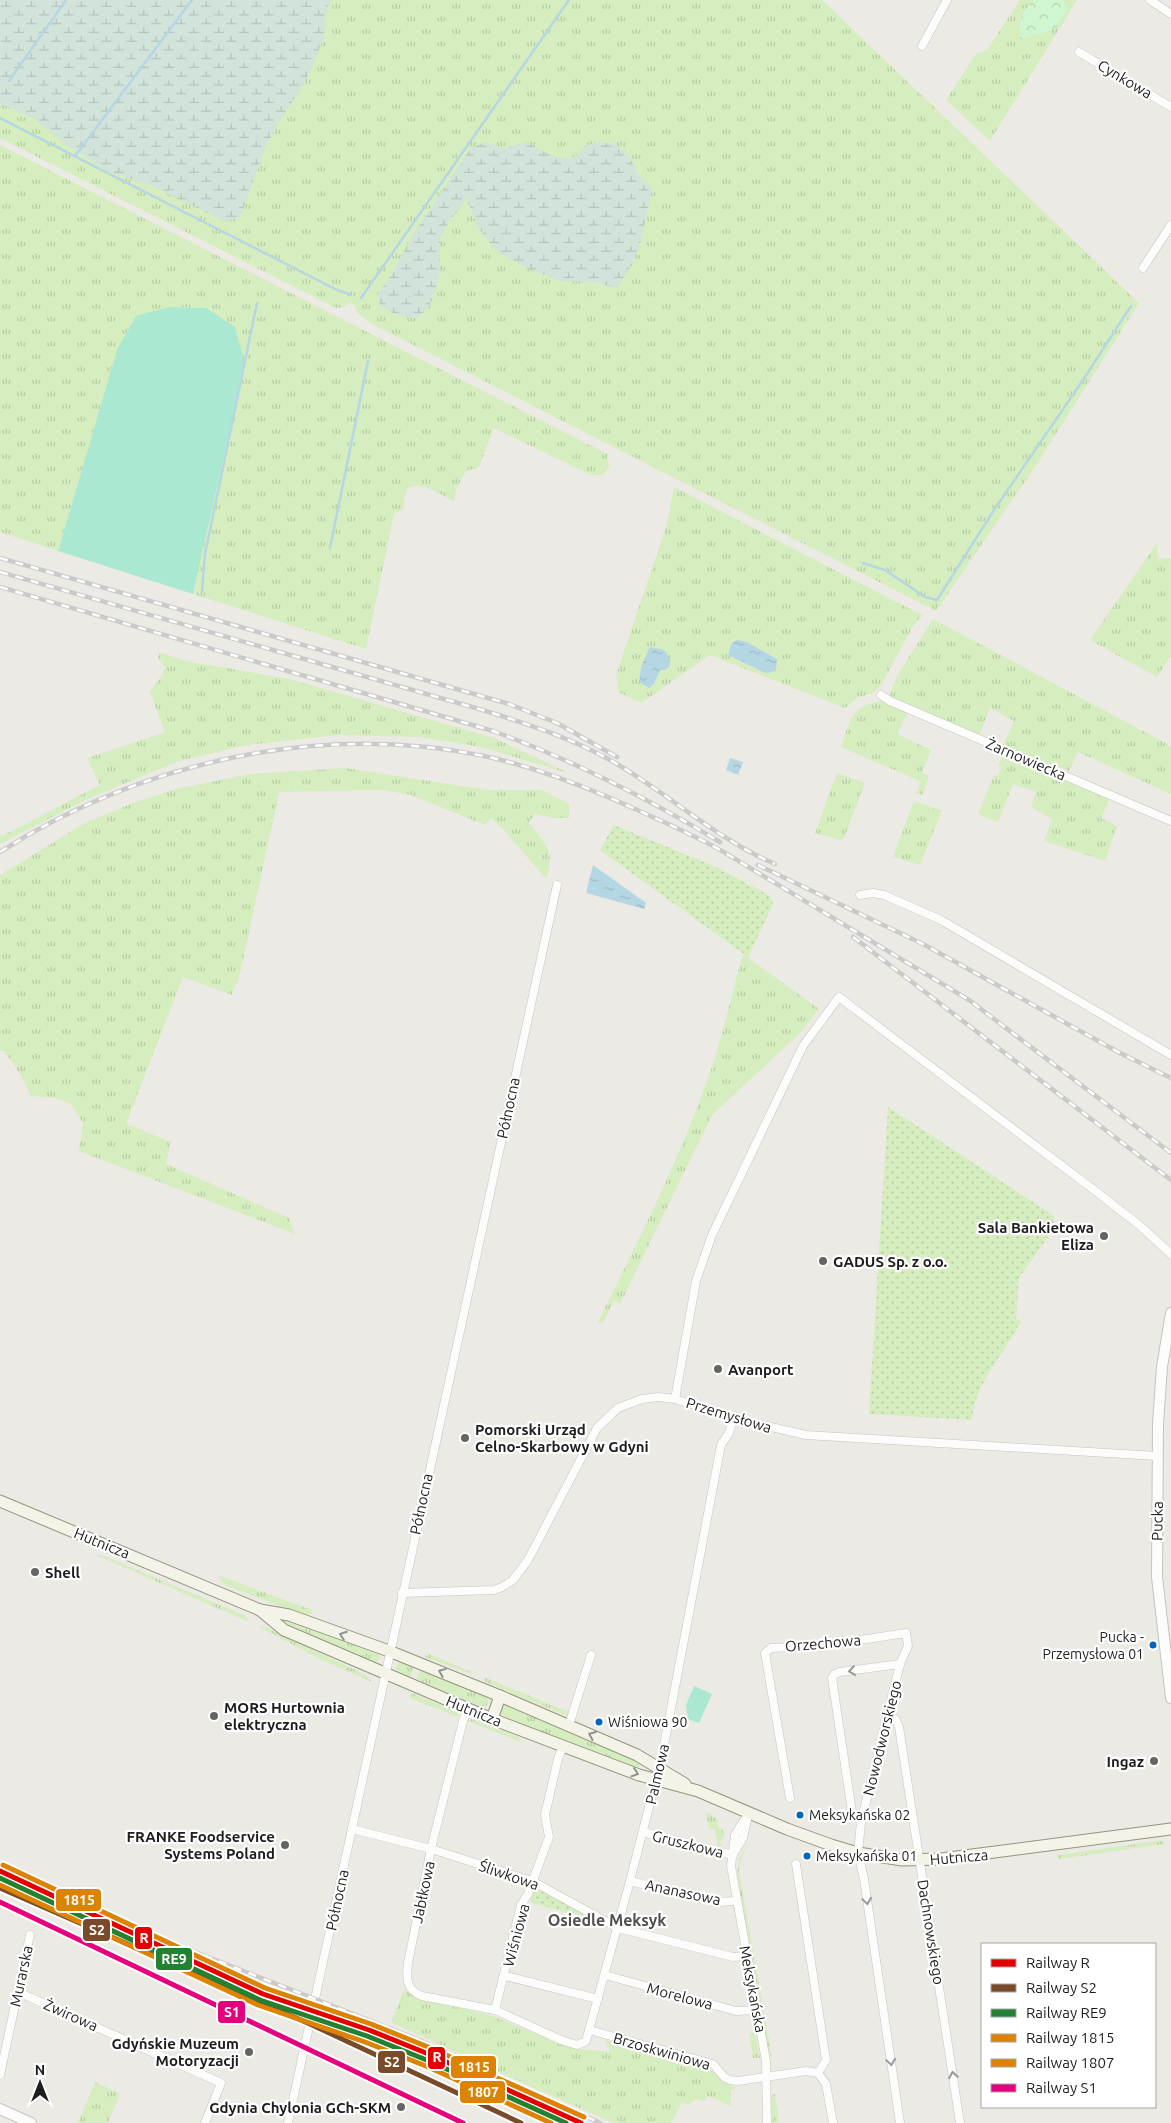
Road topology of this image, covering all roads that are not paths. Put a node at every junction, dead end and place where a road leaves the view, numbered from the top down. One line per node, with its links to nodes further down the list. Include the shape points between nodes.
1 (947, 0): 4 (street)
2 (1150, 0): 3 (street)
3 (1171, 14)
4 (922, 46)
5 (1078, 52): 6 (street, Cynkowa)
6 (1171, 107)
7 (1171, 224): 8 (street)
8 (1163, 238): 9 (street); 10 (street)
9 (1171, 242)
10 (1143, 268)
11 (881, 695): 12 (street, Żarnowiecka)
12 (1171, 821)
13 (556, 885): 22 (street, Północna)
14 (860, 895): 15 (street, via 873,893 884,896 941,920)
15 (1171, 1055)
16 (1171, 1254): 18 (street, via 1098,1193 839,997 803,1046 712,1235 696,1281)
17 (1171, 1313): 20 (street, Pucka, via 1162,1366)
18 (675, 1399): 19 (street, Przemysłowa); 22 (street, Przemysłowa, via 658,1397 630,1403 618,1408 601,1424 528,1560 508,1585 494,1590)
19 (734, 1416): 20 (street, Przemysłowa, via 806,1435); 35 (street, Palmowa, via 721,1445)
20 (1157, 1456): 29 (street, Pucka, via 1157,1577)
21 (0, 1501): 23 (main road, Hutnicza)
22 (402, 1593): 24 (street, Północna)
23 (260, 1610): 24 (main road, Hutnicza, one-way to 23, via 289,1615); 27 (main road, Hutnicza, via 284,1630)
24 (389, 1651): 27 (street, Północna); 28 (main road, Hutnicza, one-way to 24)
25 (591, 1655): 33 (street)
26 (900, 1664): 31 (street, Nowodworskiego); 38 (street, Orzechowa, via 908,1646 906,1633 821,1646 771,1648 765,1652); 40 (street, Nowodworskiego, one-way to 40, via 840,1672 832,1678 852,1812)
27 (385, 1674): 30 (main road, Hutnicza); 41 (street, Północna)
28 (500, 1696): 32 (main road); 33 (main road, Hutnicza)
29 (1171, 1698)
30 (468, 1709): 32 (main road, Hutnicza); 44 (street, Jabłkowa)
31 (889, 1714): 40 (street, Nowodworskiego); 47 (street, Dachnowskiego, via 899,1727)
32 (492, 1718): 34 (main road, Hutnicza)
33 (570, 1725): 35 (main road, Hutnicza, one-way to 33)
34 (563, 1746): 36 (main road, Hutnicza, one-way to 36); 49 (street, Wiśniowa, via 545,1815 549,1837)
35 (658, 1767): 36 (street, Palmowa); 37 (main road, Hutnicza)
36 (656, 1780): 37 (main road, Hutnicza); 43 (street, Palmowa)
37 (698, 1791): 39 (main road, Hutnicza)
38 (790, 1798)
39 (749, 1813): 45 (main road, Hutnicza); 46 (street, Meksykańska, via 735,1835)
40 (861, 1822): 45 (street, Nowodworskiego)
41 (352, 1829): 44 (street, Śliwkowa); 68 (street, Północna)
42 (1171, 1829): 47 (main road, Hutnicza, via 991,1854)
43 (643, 1832): 46 (street, Gruszkowa); 50 (street, Palmowa)
44 (432, 1849): 49 (street, Śliwkowa); 59 (street, Jabłkowa, via 406,1973 408,1986 422,1996)
45 (858, 1853): 47 (main road, Hutnicza); 71 (street, Nowodworskiego, one-way to 71)
46 (733, 1855): 51 (street, Meksykańska)
47 (920, 1860): 72 (street, Dachnowskiego, one-way to 47)
48 (796, 1864): 62 (street, via 825,2050 826,2060)
49 (532, 1881): 52 (street, Śliwkowa); 56 (street, Wiśniowa, via 521,1905)
50 (630, 1881): 51 (street, Ananasowa, via 716,1902); 52 (street, Palmowa)
51 (736, 1901): 54 (street, Meksykańska)
52 (618, 1928): 54 (street, Śliwkowa, via 733,1957); 55 (street, Palmowa)
53 (30, 1936): 57 (street, Murarska)
54 (746, 1956): 60 (street, Meksykańska)
55 (605, 1975): 58 (street, Palmowa); 60 (street, Morelowa, via 736,2011)
56 (505, 1976): 58 (street); 59 (street, Wiśniowa)
57 (18, 1992): 63 (street, Murarska); 67 (street, Żwirowa, via 221,2083)
58 (598, 1999): 61 (street, Palmowa)
59 (495, 2010): 61 (street, Palmowa, via 577,2044 586,2041)
60 (756, 2010): 64 (street, Meksykańska)
61 (590, 2030): 64 (street, Brzoskwiniowa, via 713,2064 730,2080)
62 (818, 2073): 64 (street, Brzoskwiniowa, via 806,2071); 70 (street, via 826,2084)
63 (0, 2075)
64 (766, 2077): 69 (street, Meksykańska)
65 (0, 2109): 66 (street)
66 (31, 2123)
67 (205, 2123)
68 (288, 2123)
69 (767, 2123)
70 (832, 2123)
71 (900, 2123)
72 (960, 2123)

